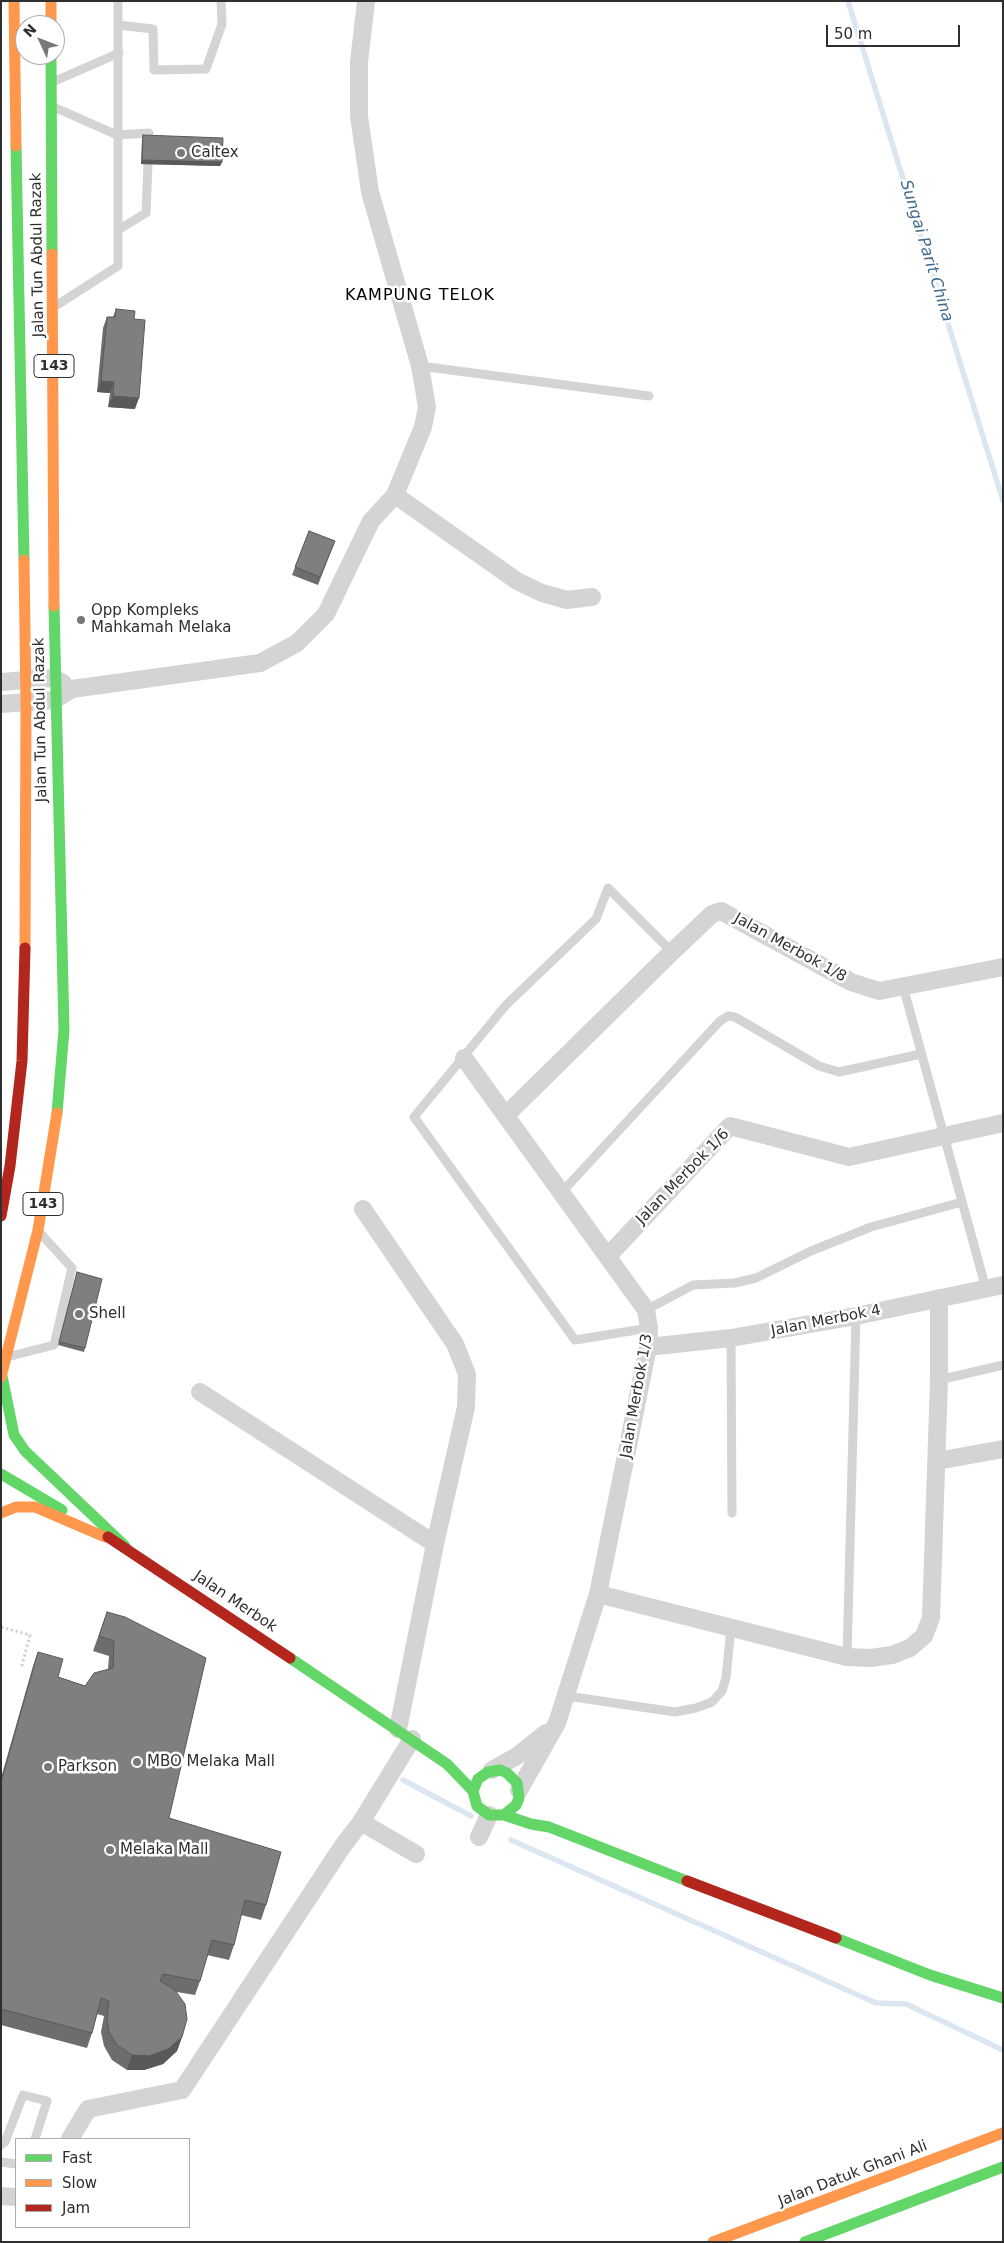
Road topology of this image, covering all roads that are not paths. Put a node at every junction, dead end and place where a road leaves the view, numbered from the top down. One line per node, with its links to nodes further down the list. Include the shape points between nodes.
1 (14, 1): 22 (main road, Jalan Tun Abdul Razak / 143)
2 (51, 1): 6 (main road)
3 (118, 1): 7 (lane)
4 (222, 1): 7 (lane, via 222,24 206,69 154,70 153,29)
5 (366, 1): 17 (street, via 359,62 359,116 370,192)
6 (51, 15)
7 (118, 25): 8 (lane)
8 (119, 53): 10 (lane); 12 (lane)
9 (51, 65): 10 (main road, Jalan Tun Abdul Razak / 143)
10 (51, 83): 11 (main road, Jalan Tun Abdul Razak / 143)
11 (51, 106): 12 (lane); 16 (main road, Jalan Tun Abdul Razak / 143)
12 (117, 135): 13 (lane, via 149,132); 15 (lane)
13 (148, 139)
14 (148, 164): 15 (lane, via 146,213)
15 (118, 230): 16 (lane, via 118,266)
16 (54, 307): 21 (main road, Jalan Tun Abdul Razak / 143)
17 (420, 366): 18 (lane); 19 (street, via 427,407 424,427)
18 (649, 396)
19 (395, 496): 20 (street, via 517,581 567,600); 24 (street, via 371,521 326,614 297,643 260,663)
20 (592, 597)
21 (54, 678): 22 (street); 24 (street); 25 (main road, Jalan Tun Abdul Razak / 143)
22 (26, 680): 23 (street); 26 (main road, Jalan Tun Abdul Razak / 143)
23 (1, 682)
24 (72, 689): 25 (street)
25 (54, 700): 26 (street); 40 (main road, Jalan Tun Abdul Razak / 143, via 64,1030 56,1130)
26 (26, 703): 27 (street); 39 (main road, Jalan Tun Abdul Razak / 143, via 22,1052 10,1166)
27 (1, 704)
28 (672, 952): 30 (street, Jalan Merbok 1/8, via 712,914 721,911 865,988 879,991); 32 (lane, via 608,888 596,919 506,1005); 33 (street, Jalan Merbok 1/8)
29 (1003, 968): 30 (street, Jalan Merbok 1/8)
30 (903, 986): 31 (lane)
31 (922, 1054): 35 (lane); 36 (lane, via 839,1072 819,1066 728,1016)
32 (464, 1058): 33 (street, Jalan Merbok 1/3); 47 (lane, via 414,1117 575,1340)
33 (506, 1115): 36 (street, Jalan Merbok 1/3)
34 (1003, 1123): 35 (street, Jalan Merbok 1/6)
35 (944, 1136): 37 (lane); 41 (street, Jalan Merbok 1/6, via 849,1157 730,1126)
36 (562, 1192): 41 (street, Jalan Merbok 1/3)
37 (962, 1202): 43 (lane); 45 (lane, via 871,1227 756,1278 735,1283 693,1285)
38 (364, 1209): 60 (street, via 455,1344 467,1374 466,1407)
39 (1, 1216)
40 (38, 1230): 50 (main road, Jalan Tun Abdul Razak / 143); 50 (lane, via 72,1268 54,1345)
41 (608, 1256): 45 (street, Jalan Merbok 1/3)
42 (1003, 1285): 43 (street, Jalan Merbok 4)
43 (986, 1289): 44 (street, Jalan Merbok 4)
44 (939, 1298): 46 (street, Jalan Merbok 4); 53 (street)
45 (646, 1310): 47 (street, Jalan Merbok 1/3)
46 (856, 1316): 48 (street, Jalan Merbok 4); 64 (lane)
47 (649, 1328): 49 (street, Jalan Merbok 1/3)
48 (731, 1338): 49 (street, Jalan Merbok 4); 59 (lane)
49 (648, 1347): 62 (street, Jalan Merbok 1/3)
50 (8, 1356): 52 (main road, Jalan Tun Abdul Razak / 143)
51 (1003, 1365): 53 (lane)
52 (1, 1377): 61 (main road, via 14,1435 25,1451)
53 (939, 1380): 56 (street)
54 (200, 1392): 60 (street)
55 (1003, 1449): 56 (street)
56 (937, 1461): 64 (street, via 931,1618 924,1636 910,1648 892,1655)
57 (1, 1474): 61 (main road, Jalan Merbok)
58 (1, 1513): 61 (main road, via 35,1507)
59 (732, 1513)
60 (434, 1544): 67 (street)
61 (125, 1546): 67 (main road, Jalan Merbok)
62 (598, 1594): 63 (street); 65 (street, Jalan Merbok 1/3)
63 (731, 1628): 64 (street); 65 (lane, via 726,1678 722,1691 712,1702 675,1712)
64 (847, 1657)
65 (567, 1696): 66 (street, Jalan Merbok 1/3)
66 (557, 1723): 69 (street, Jalan Merbok 1/3, via 529,1748); 71 (street, Jalan Merbok 1/3)
67 (405, 1734): 68 (main road, Jalan Merbok); 73 (street)
68 (447, 1764): 69 (main road, Jalan Merbok); 70 (main road, Jalan Merbok)
69 (479, 1771): 70 (main road); 71 (main road, via 500,1770 513,1777)
70 (473, 1791): 72 (main road, via 477,1806)
71 (519, 1794): 72 (main road, via 516,1805); 74 (main road, via 529,1810)
72 (497, 1815): 74 (main road); 75 (street)
73 (361, 1822): 76 (street); 82 (street, via 182,2090 88,2109)
74 (549, 1827): 77 (main road, via 930,1975)
75 (479, 1837)
76 (416, 1854)
77 (988, 1994): 78 (main road); 79 (main road)
78 (1003, 1998)
79 (1003, 2003)
80 (1003, 2133): 89 (main road, Jalan Datuk Ghani Ali)
81 (35, 2138): 83 (lane, via 47,2101 23,2095)
82 (71, 2138)
83 (1, 2145)
84 (1, 2162): 85 (lane)
85 (15, 2164)
86 (1003, 2167): 90 (main road)
87 (1, 2196): 88 (street)
88 (15, 2197)
89 (713, 2242)
90 (805, 2242)

